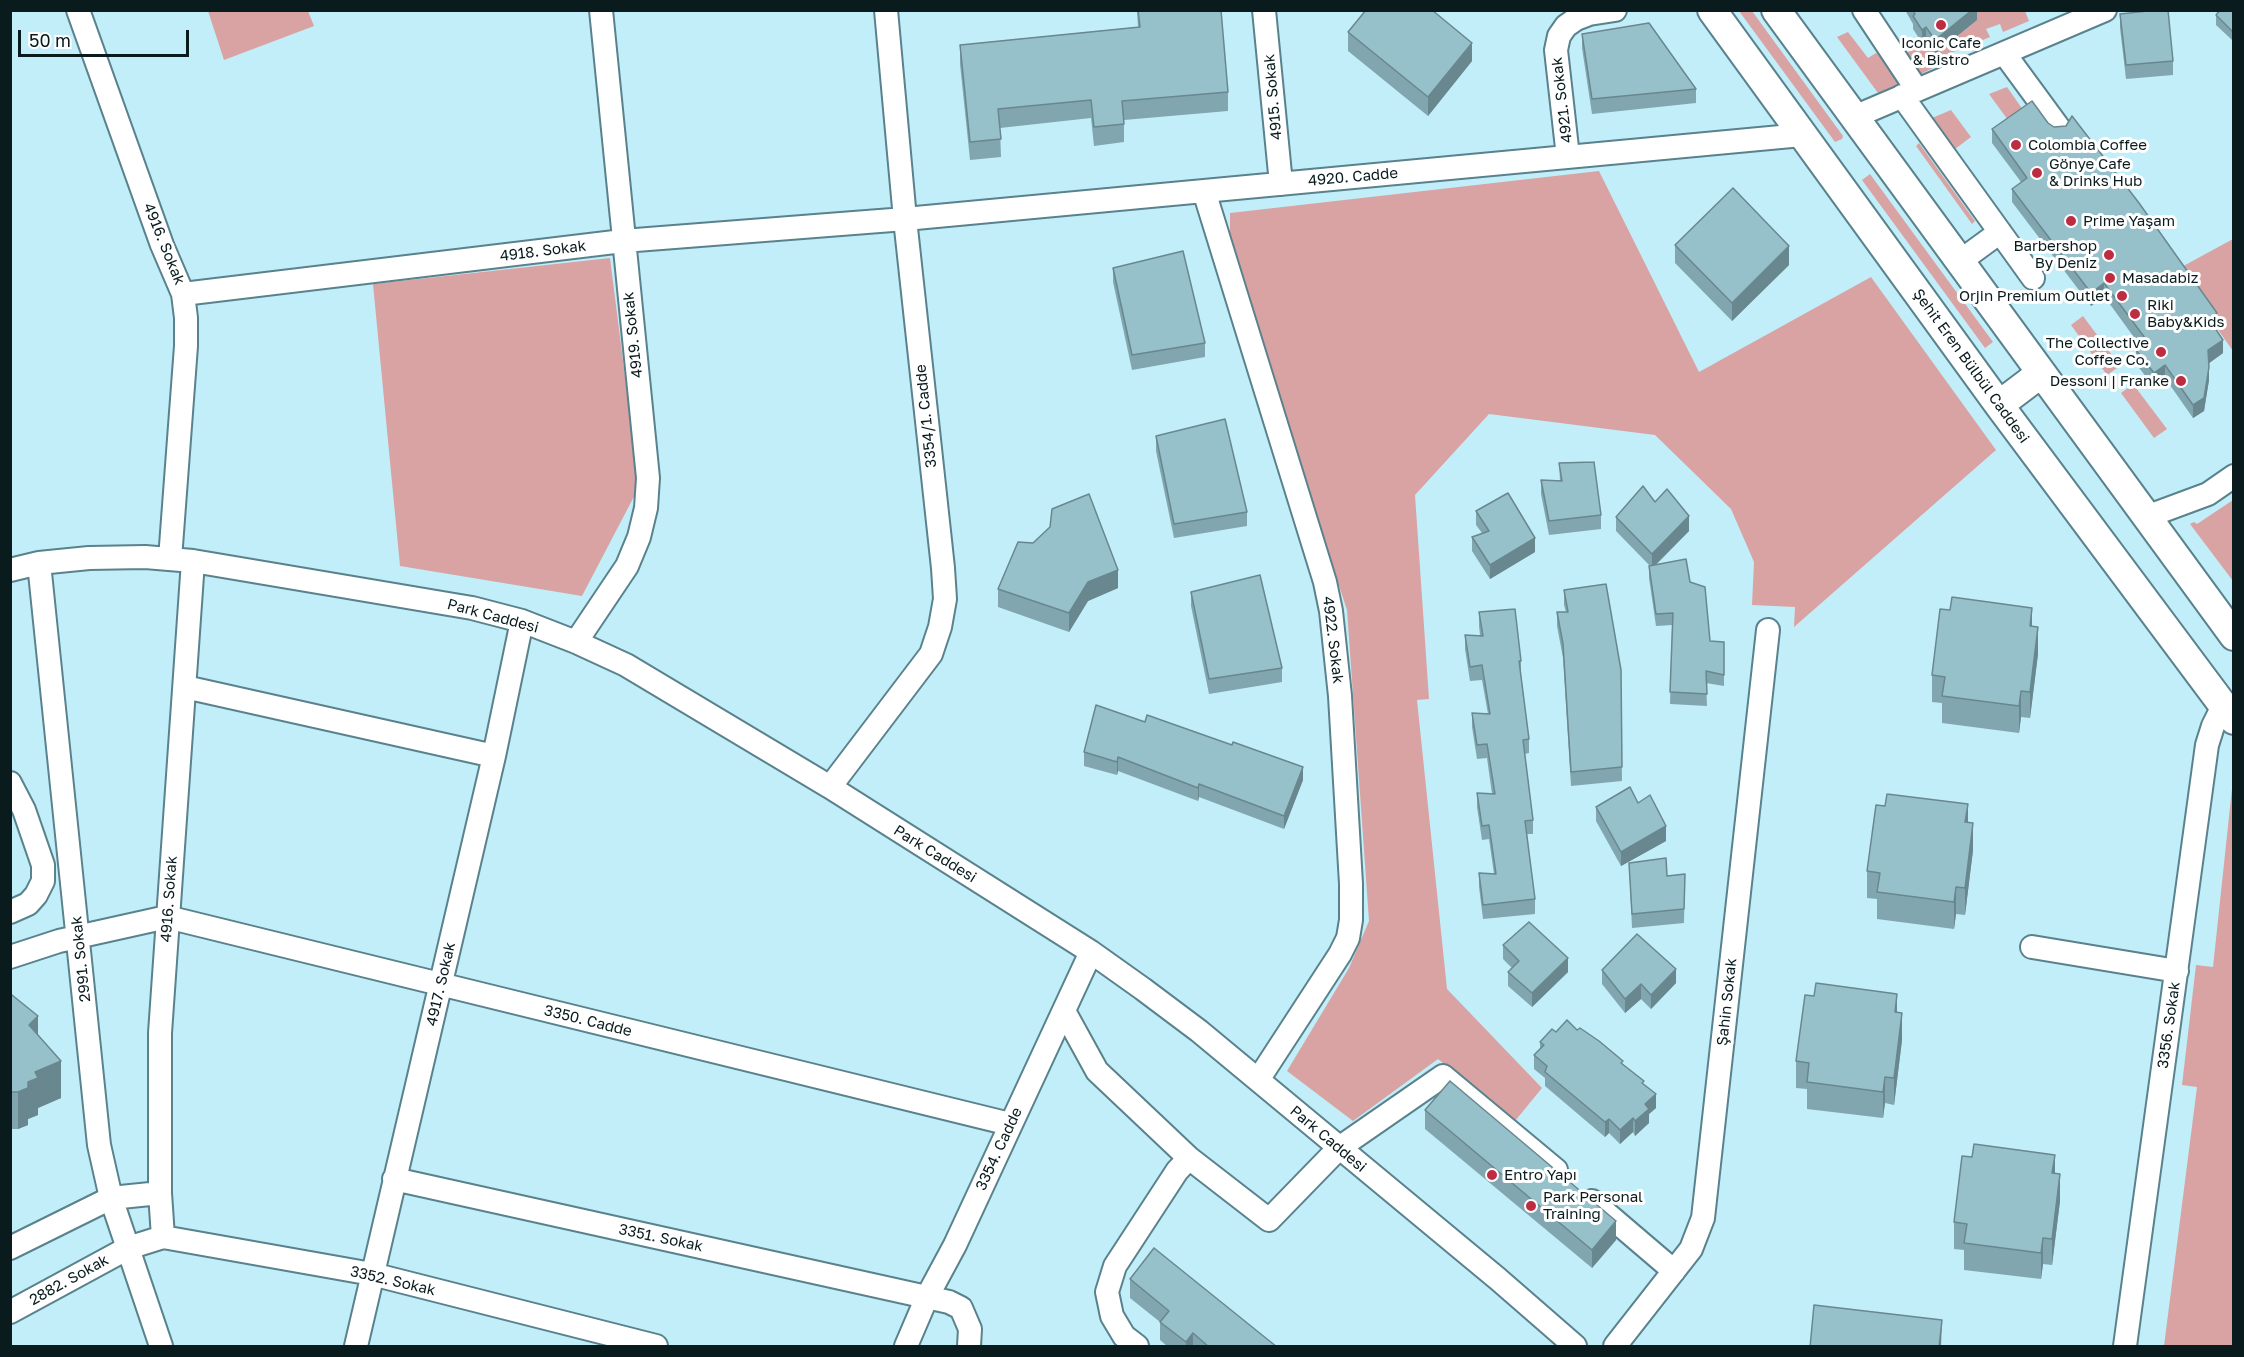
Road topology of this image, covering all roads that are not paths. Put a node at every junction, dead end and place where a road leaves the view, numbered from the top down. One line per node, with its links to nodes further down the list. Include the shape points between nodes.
1 (78, 10): 23 (street, 4916. Sokak)
2 (601, 10): 20 (street, 4919. Sokak)
3 (886, 10): 18 (street, 3354/1. Cadde)
4 (1264, 10): 16 (street, 4915. Sokak)
5 (1615, 10): 15 (street, 4921. Sokak, via 1576,19 1559,36 1556,50)
6 (1712, 10): 14 (main road, Şehit Eren Bülbül Caddesi)
7 (1776, 10): 12 (main road)
8 (1864, 10): 11 (street)
9 (2105, 10): 10 (street)
10 (2004, 53): 11 (street); 13 (street)
11 (1909, 93): 12 (street); 19 (street)
12 (1854, 117): 21 (main road)
13 (2059, 128)
14 (1802, 135): 15 (street, 4920. Cadde); 25 (main road, Şehit Eren Bülbül Caddesi)
15 (1568, 157): 16 (street, 4920. Cadde)
16 (1281, 184): 17 (street, 4920. Cadde)
17 (1203, 191): 18 (street, 4920. Cadde); 50 (street, 4922. Sokak, via 1325,582 1338,677 1351,884 1348,938)
18 (905, 219): 20 (street, 4918. Sokak); 40 (street, 3354/1. Cadde, via 945,599 931,654)
19 (2000, 232): 21 (street); 22 (street)
20 (623, 241): 23 (street, 4918. Sokak); 35 (street, 4919. Sokak, via 648,478 646,508 627,566)
21 (1959, 262): 24 (main road)
22 (2033, 278)
23 (183, 294): 28 (street, 4916. Sokak, via 186,346)
24 (2040, 375): 25 (main road); 27 (main road)
25 (1999, 405): 37 (main road, Şehit Eren Bülbül Caddesi)
26 (2234, 476): 27 (street, via 2208,494)
27 (2146, 518): 34 (main road)
28 (170, 559): 29 (street, Park Caddesi); 30 (street, Park Caddesi, via 89,558)
29 (193, 561): 32 (street, Park Caddesi, via 426,599); 36 (street, 4916. Sokak)
30 (39, 563): 31 (street, Park Caddesi); 43 (street, 2991. Sokak)
31 (10, 570)
32 (522, 621): 35 (street, Park Caddesi); 38 (street, 4917. Sokak)
33 (1768, 630): 60 (street, Şahin Sokak, via 1705,1204 1691,1249)
34 (2234, 636)
35 (576, 642): 40 (street, Park Caddesi, via 626,665)
36 (185, 687): 38 (street); 42 (street, 4916. Sokak)
37 (2228, 713): 47 (street, 3356. Sokak, via 2213,726 2207,745)
38 (494, 756): 48 (street, 4917. Sokak)
39 (10, 783): 41 (street, via 43,865 43,881 28,904)
40 (830, 787): 45 (street, Park Caddesi)
41 (10, 912)
42 (167, 916): 43 (street); 48 (street, 3350. Cadde); 55 (street, 4916. Sokak, via 160,1034)
43 (79, 936): 46 (street); 56 (street, 2991. Sokak, via 95,1119)
44 (2032, 947): 47 (street)
45 (1090, 952): 49 (street, 3354. Cadde); 50 (street, Park Caddesi, via 1199,1031)
46 (10, 957)
47 (2177, 971): 72 (street, 3356. Sokak)
48 (441, 984): 51 (street, 3350. Cadde); 54 (street, 4917. Sokak)
49 (1065, 1011): 51 (street, 3354. Cadde); 53 (street, via 1097,1071)
50 (1258, 1080): 52 (street, Park Caddesi)
51 (1010, 1124): 62 (street, 3354. Cadde)
52 (1339, 1148): 53 (street, via 1269,1220); 60 (street, via 1443,1076); 70 (street, Park Caddesi)
53 (1189, 1158): 69 (street, via 1115,1266 1107,1292 1112,1316 1124,1336)
54 (394, 1179): 61 (street, 4917. Sokak); 62 (street, 3351. Sokak)
55 (160, 1193): 56 (street); 57 (street, 4916. Sokak)
56 (111, 1198): 58 (street); 59 (street, 2991. Sokak)
57 (164, 1237): 59 (street, 3352. Sokak); 61 (street, 3352. Sokak)
58 (10, 1248)
59 (128, 1248): 63 (street, 2882. Sokak); 64 (street, 2991. Sokak)
60 (1674, 1270): 71 (street, Şahin Sokak)
61 (372, 1274): 65 (street, 4917. Sokak); 66 (street, 3352. Sokak)
62 (927, 1297): 67 (street, 3354. Cadde); 68 (street, 3351. Sokak, via 961,1308 970,1329)
63 (10, 1312)
64 (161, 1347)
65 (356, 1347)
66 (656, 1347)
67 (906, 1347)
68 (969, 1347)
69 (1137, 1347)
70 (1575, 1347)
71 (1615, 1347)
72 (2125, 1347)

